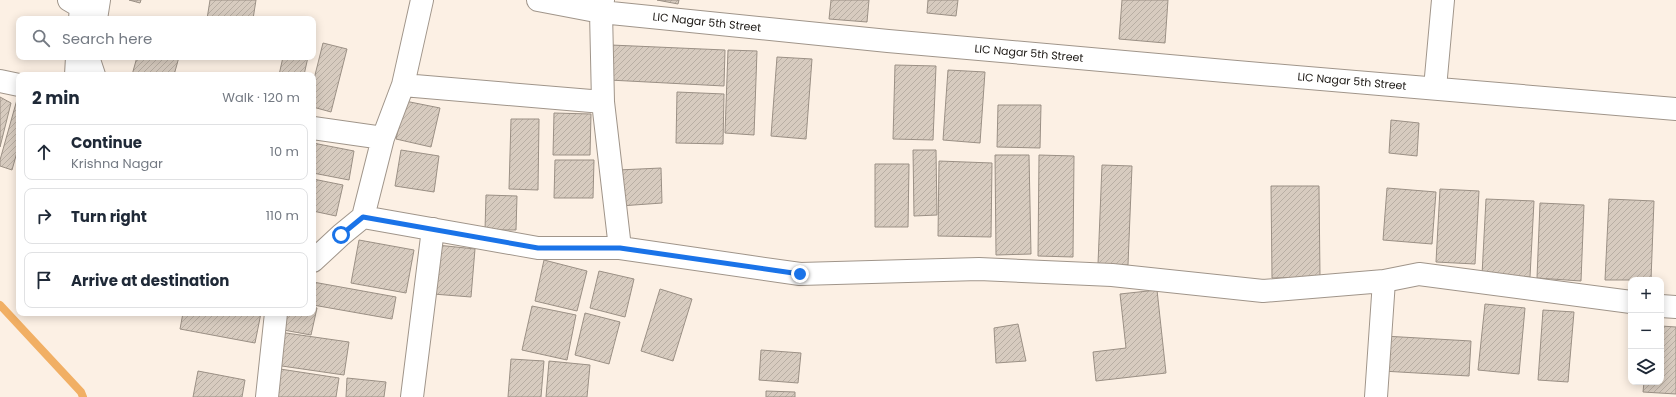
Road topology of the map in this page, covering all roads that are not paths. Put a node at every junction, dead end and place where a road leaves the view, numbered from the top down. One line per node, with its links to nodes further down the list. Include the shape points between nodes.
1 (69, 0): 7 (street, via 81,7)
2 (100, 0): 8 (street)
3 (422, 0): 15 (street)
4 (538, 0): 6 (street, LIC Nagar 5th Street)
5 (1443, 0): 16 (street)
6 (602, 6): 16 (street, LIC Nagar 5th Street, via 888,41); 19 (street)
7 (80, 16)
8 (97, 16)
9 (77, 60): 11 (street)
10 (88, 60): 12 (street)
11 (76, 72)
12 (93, 72)
13 (0, 81): 14 (street)
14 (16, 84)
15 (403, 85): 19 (street); 22 (street)
16 (1435, 88): 20 (street, LIC Nagar 5th Street)
17 (0, 90): 18 (street)
18 (16, 93)
19 (602, 102): 25 (street)
20 (1676, 108)
21 (316, 128): 22 (street)
22 (383, 138): 23 (street)
23 (363, 217): 24 (street); 26 (street)
24 (433, 229): 25 (street, via 538,248); 33 (street)
25 (620, 248): 27 (street, via 800,274 979,269 1112,275 1262,290)
26 (316, 258)
27 (1384, 281): 28 (street, via 1419,274); 34 (street)
28 (1628, 302)
29 (1664, 306): 30 (street)
30 (1676, 307)
31 (276, 316): 32 (street)
32 (267, 397)
33 (412, 397)
34 (1376, 397)

